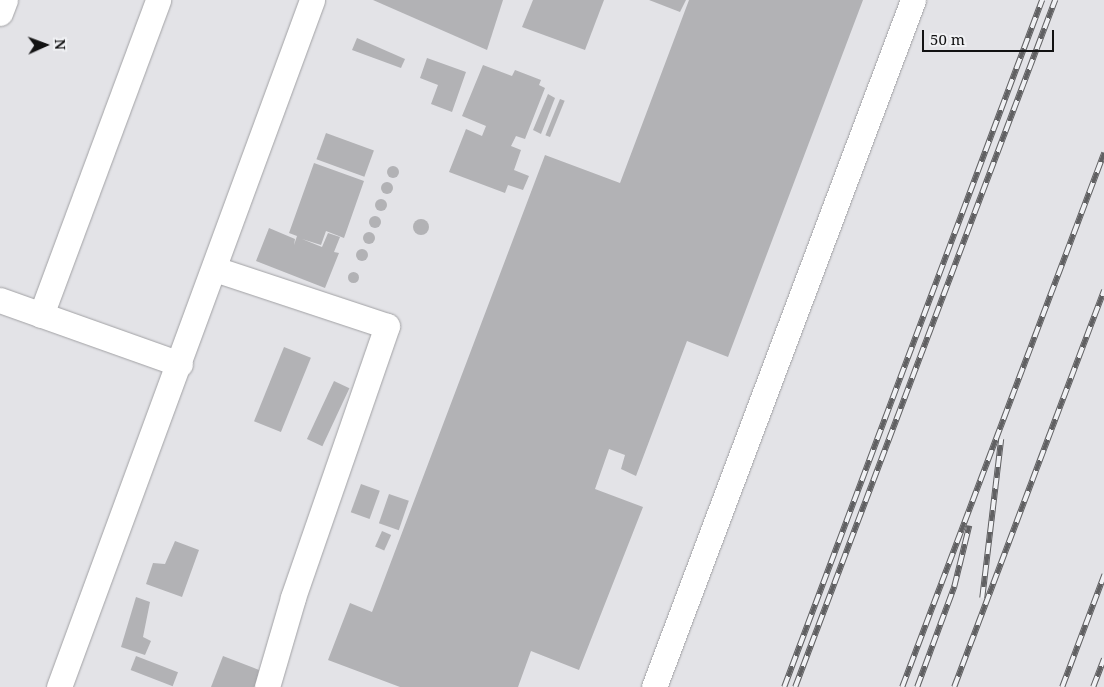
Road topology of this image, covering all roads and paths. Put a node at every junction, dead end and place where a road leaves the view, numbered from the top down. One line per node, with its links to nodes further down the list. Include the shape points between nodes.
1 (5, 0): 5 (lane)
2 (158, 0): 8 (lane)
3 (312, 0): 6 (lane)
4 (913, 0): 12 (lane)
5 (0, 14)
6 (215, 269): 9 (lane); 11 (lane, via 387,326 293,598)
7 (0, 300): 8 (lane)
8 (41, 315): 9 (lane)
9 (180, 364): 10 (lane)
10 (59, 687)
11 (267, 687)
12 (654, 687)

